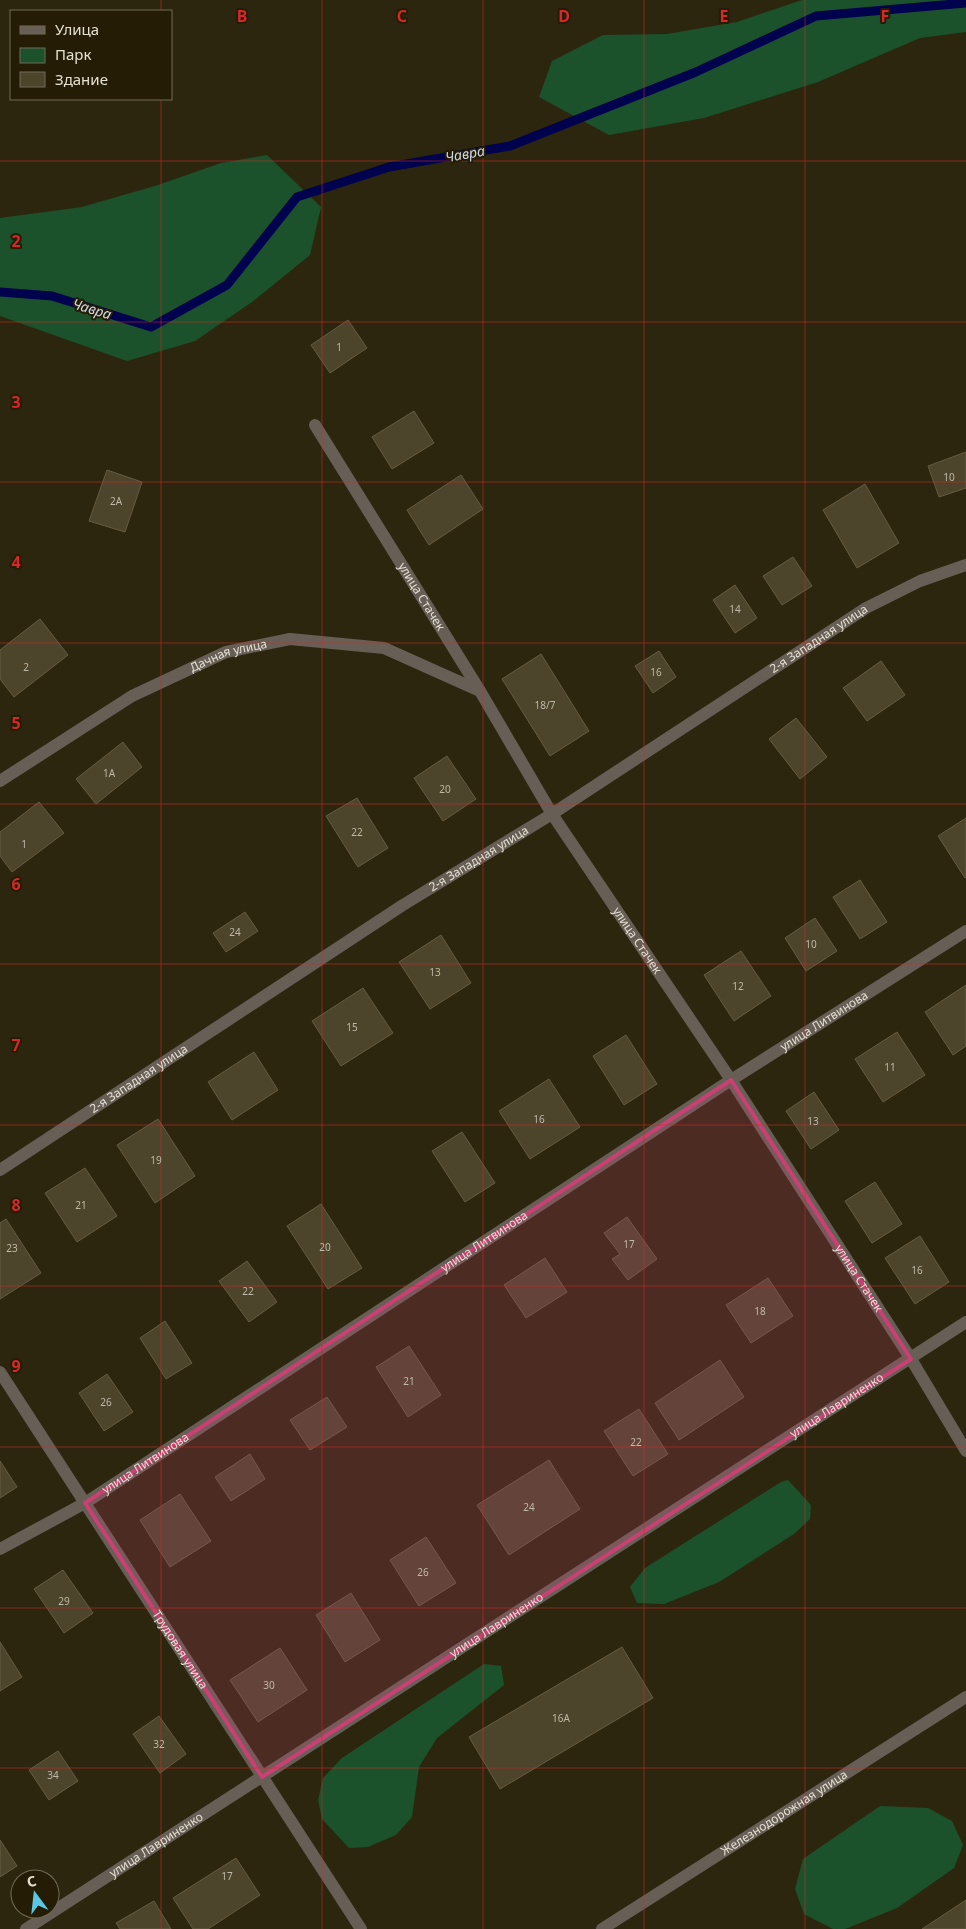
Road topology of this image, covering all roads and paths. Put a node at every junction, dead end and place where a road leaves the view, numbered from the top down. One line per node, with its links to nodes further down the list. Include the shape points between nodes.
1 (315, 425): 3 (street, улица Стачек)
2 (966, 565): 5 (street, 2-я Западная улица, via 920,581 866,608)
3 (480, 691): 4 (street, Дачная улица, via 384,648 290,639 226,652 132,696); 5 (street, улица Стачек)
4 (0, 781)
5 (552, 814): 7 (street, улица Стачек); 8 (street, 2-я Западная улица, via 403,905)
6 (966, 930): 7 (street, улица Литвинова)
7 (731, 1080): 10 (street, улица Стачек); 13 (street, улица Литвинова)
8 (0, 1170)
9 (966, 1322): 10 (street, улица Лавриненко)
10 (911, 1358): 12 (street, улица Стачек); 16 (street, улица Лавриненко)
11 (0, 1372): 13 (street, Трудовая улица)
12 (966, 1451)
13 (85, 1503): 14 (street, улица Литвинова); 16 (street, Трудовая улица)
14 (0, 1549)
15 (966, 1697): 19 (street, Железнодорожная улица)
16 (262, 1777): 17 (street, улица Лавриненко); 18 (street, Трудовая улица)
17 (26, 1929)
18 (360, 1929)
19 (602, 1929)

